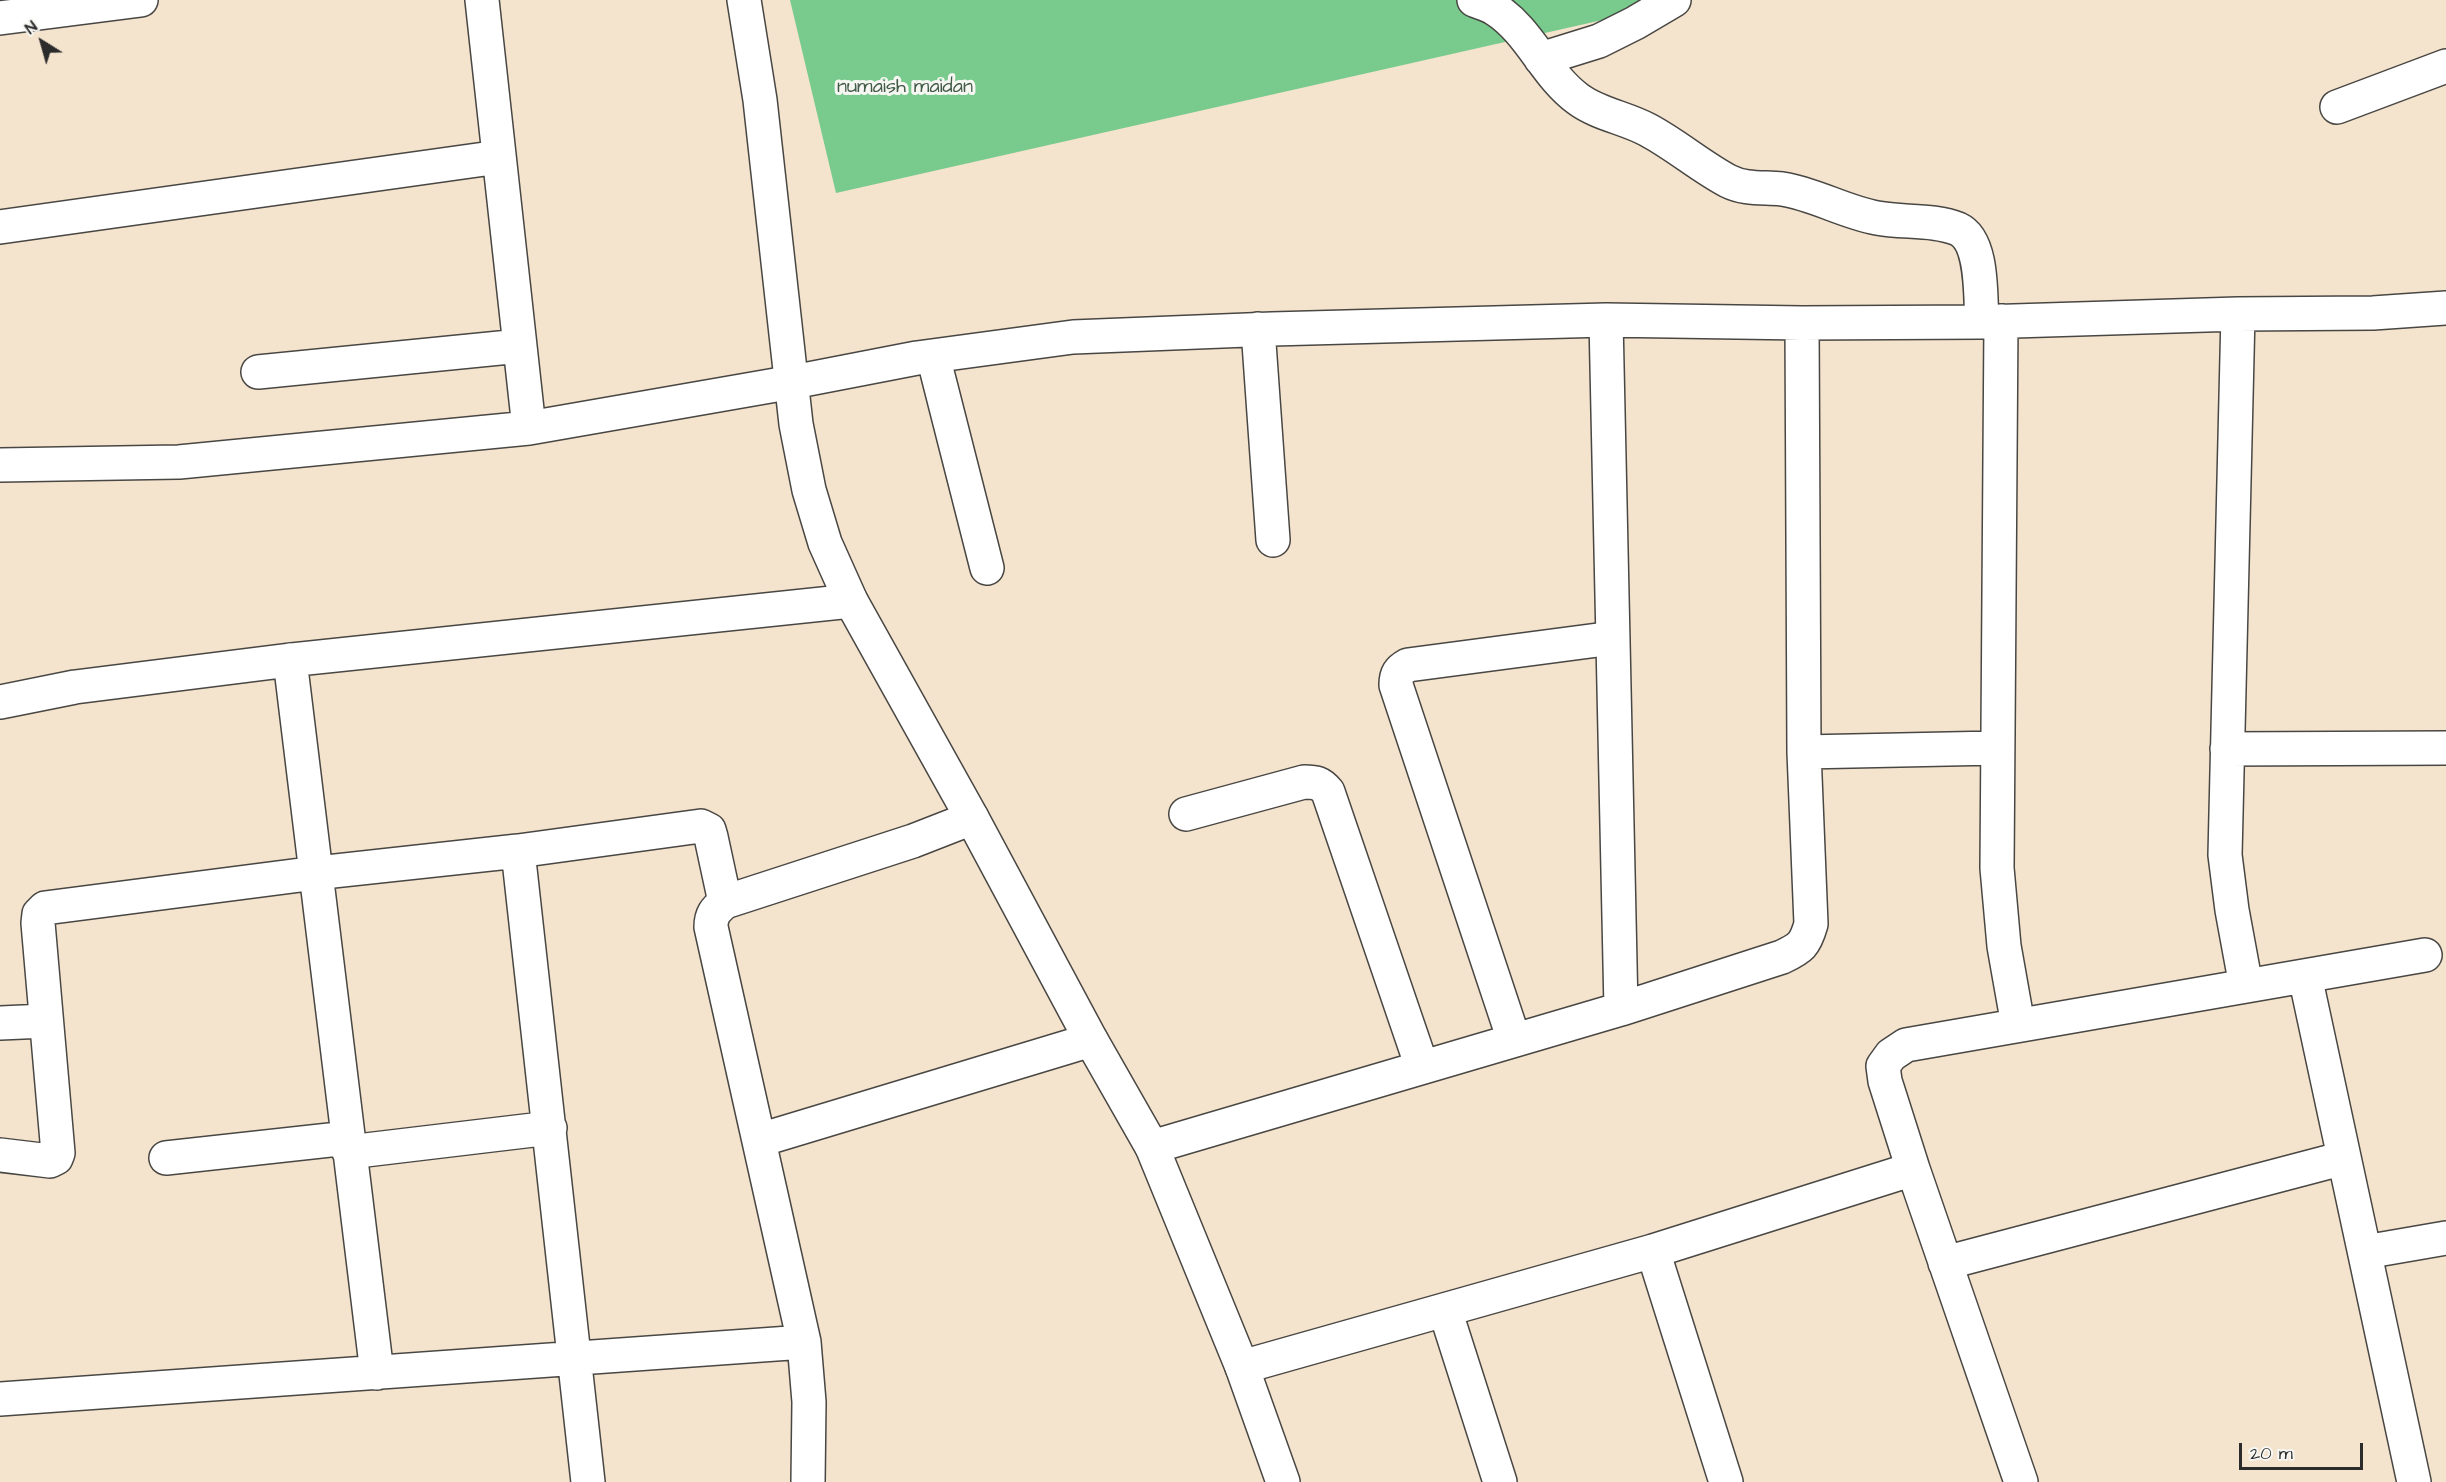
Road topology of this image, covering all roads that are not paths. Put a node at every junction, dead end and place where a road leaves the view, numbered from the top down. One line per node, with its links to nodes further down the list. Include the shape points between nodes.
1 (141, 0): 6 (street)
2 (482, 0): 10 (street)
3 (744, 0): 21 (street, via 760,100)
4 (1674, 0): 7 (street, via 1599,41)
5 (1488, 3): 7 (street, via 1518,30)
6 (8, 11)
7 (1541, 59): 15 (street, via 1582,102 1647,129 1731,182 1815,197 1875,218 1939,224 1960,230 1971,242 1978,259)
8 (2446, 66): 9 (street)
9 (2337, 107)
10 (499, 157): 11 (street); 18 (street)
11 (0, 227)
12 (2446, 308): 13 (street)
13 (2238, 314): 15 (street); 32 (street)
14 (1606, 320): 16 (street); 17 (street); 27 (street)
15 (1991, 321): 16 (street); 30 (street)
16 (1802, 323): 33 (street)
17 (1258, 329): 19 (street, via 1073,338); 24 (street)
18 (520, 346): 20 (street); 22 (street)
19 (933, 356): 21 (street); 25 (street)
20 (258, 372)
21 (793, 382): 22 (street); 26 (street, via 796,424 809,490 825,543)
22 (529, 428): 23 (street, via 179,462)
23 (0, 465)
24 (1273, 540)
25 (987, 568)
26 (851, 601): 28 (street); 35 (street)
27 (1613, 638): 42 (street); 47 (street, via 1408,665 1396,676)
28 (290, 660): 29 (street, via 75,687); 37 (street)
29 (0, 702)
30 (1996, 748): 33 (street); 45 (street, via 1999,905)
31 (2446, 748): 32 (street)
32 (2228, 749): 41 (street, via 2225,855)
33 (1804, 752): 42 (street, via 1811,924 1800,948)
34 (1186, 814): 48 (street, via 1304,782 1322,784)
35 (972, 818): 38 (street); 46 (street)
36 (519, 851): 37 (street); 38 (street, via 701,826 709,830); 49 (street)
37 (316, 873): 43 (street, via 45,908 38,923); 51 (street)
38 (725, 902): 50 (street, via 711,917 711,927)
39 (2425, 955): 40 (street)
40 (2305, 976): 41 (street); 55 (street)
41 (2246, 986): 45 (street)
42 (1621, 1009): 47 (street)
43 (46, 1021): 44 (street); 53 (street, via 58,1153 50,1161)
44 (0, 1023)
45 (2018, 1025): 56 (street, via 1905,1045 1891,1055 1883,1066 1885,1081)
46 (1091, 1040): 50 (street); 52 (street)
47 (1514, 1040): 48 (street)
48 (1422, 1067): 52 (street)
49 (549, 1128): 51 (street); 63 (street)
50 (760, 1140): 62 (street)
51 (349, 1145): 54 (street); 65 (street)
52 (1152, 1147): 64 (street)
53 (0, 1155)
54 (166, 1158)
55 (2344, 1158): 59 (street); 60 (street)
56 (1913, 1169): 58 (street); 60 (street)
57 (2446, 1238): 59 (street)
58 (1653, 1251): 61 (street); 71 (street)
59 (2366, 1252): 73 (street)
60 (1945, 1263): 72 (street)
61 (1445, 1310): 64 (street); 70 (street)
62 (804, 1342): 63 (street); 68 (street, via 809,1402)
63 (576, 1359): 65 (street); 67 (street)
64 (1242, 1367): 69 (street)
65 (377, 1373): 66 (street)
66 (0, 1400)
67 (588, 1482)
68 (808, 1482)
69 (1283, 1482)
70 (1500, 1482)
71 (1726, 1482)
72 (2021, 1482)
73 (2414, 1482)

